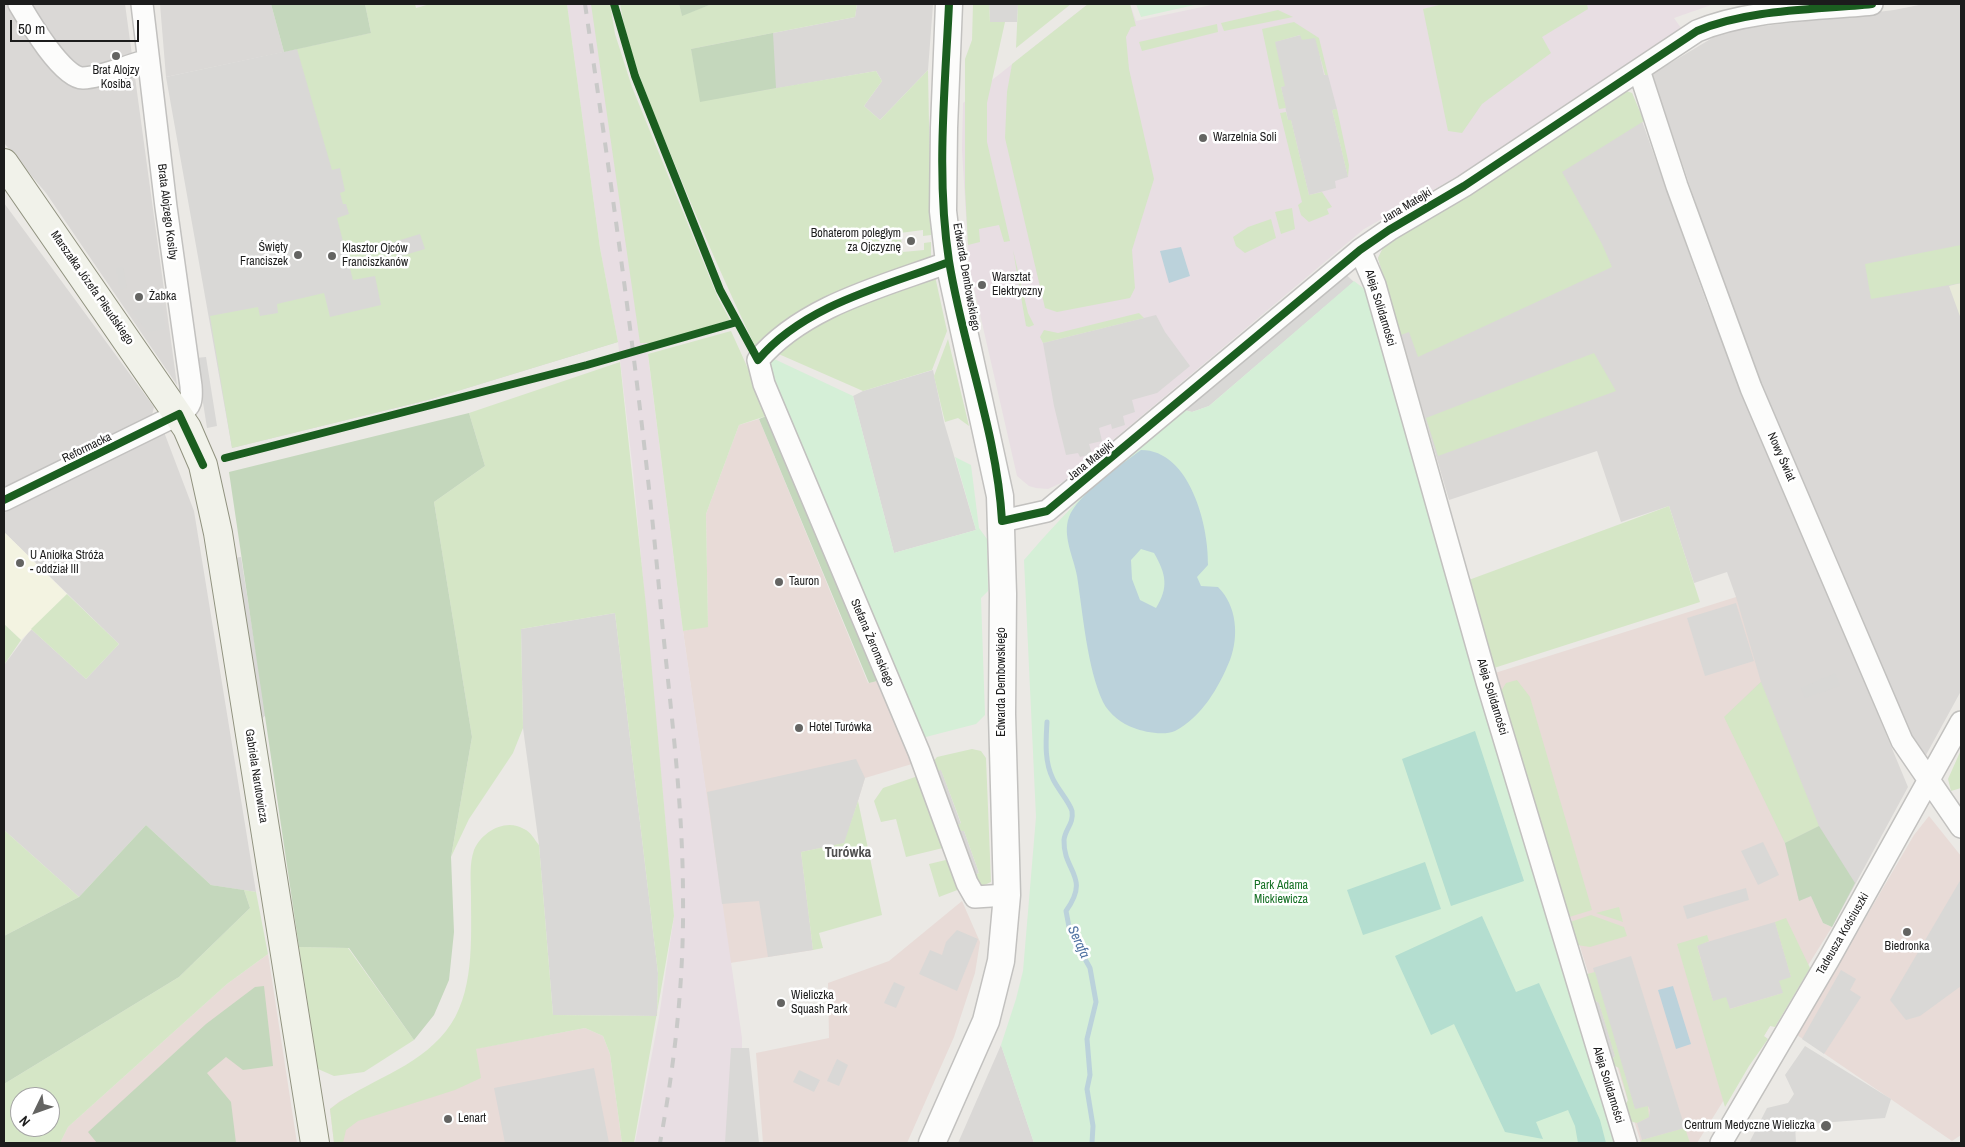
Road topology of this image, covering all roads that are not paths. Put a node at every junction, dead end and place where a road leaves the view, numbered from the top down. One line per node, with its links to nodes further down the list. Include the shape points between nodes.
1 (19, 4): 5 (street, via 68,73 80,78 100,75)
2 (142, 4): 5 (street, Brata Alojzego Kosiby)
3 (949, 4): 9 (street, Edwarda Dembowskiego)
4 (1872, 4): 6 (street, Jana Matejki, via 1715,23 1697,31)
5 (148, 58): 10 (street, Brata Alojzego Kosiby, via 191,386 189,407)
6 (1639, 70): 8 (street, Jana Matejki, via 1464,186); 14 (street, Nowy Świat, via 1751,388 1902,740)
7 (4, 163): 10 (main road, Marszałka Józefa Piłsudskiego)
8 (1360, 250): 12 (street, Jana Matejki, via 1047,511); 19 (street, Aleja Solidarności, via 1375,285 1488,682)
9 (943, 264): 12 (street, Edwarda Dembowskiego, via 997,472); 16 (street, Stefana Żeromskiego, via 816,315 782,338 758,360 764,384 923,767 967,883 975,897)
10 (179, 414): 11 (street, Reformacka); 17 (main road, Gabriela Narutowicza, via 197,448 212,501)
11 (4, 500)
12 (1002, 521): 16 (street, Edwarda Dembowskiego, via 1002,714)
13 (1961, 722): 14 (street, Tadeusza Kościuszki)
14 (1927, 781): 15 (street, Nowy Świat); 20 (street, Tadeusza Kościuszki, via 1829,959)
15 (1961, 827)
16 (1007, 896): 18 (street, Edwarda Dembowskiego, via 1001,961 986,1021)
17 (315, 1143)
18 (932, 1143)
19 (1626, 1143)
20 (1721, 1143)

